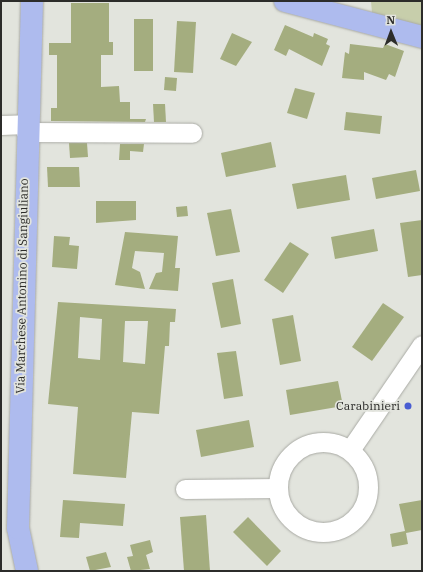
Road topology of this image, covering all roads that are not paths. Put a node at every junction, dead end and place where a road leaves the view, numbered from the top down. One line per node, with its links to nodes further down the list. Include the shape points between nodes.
1 (32, 1): 5 (main road, Via Marchese Antonino di Sangiuliano)
2 (297, 2): 3 (main road)
3 (422, 37)
4 (1, 126): 5 (street)
5 (26, 128): 6 (street); 11 (main road, Via Marchese Antonino di Sangiuliano, via 18,528)
6 (192, 133)
7 (422, 345): 8 (street)
8 (350, 450): 9 (street, via 323,441 302,447 286,460); 9 (street, via 361,461 369,490 357,518 345,527 314,532 300,526 288,516)
9 (278, 488): 10 (street)
10 (185, 489)
11 (27, 571)

